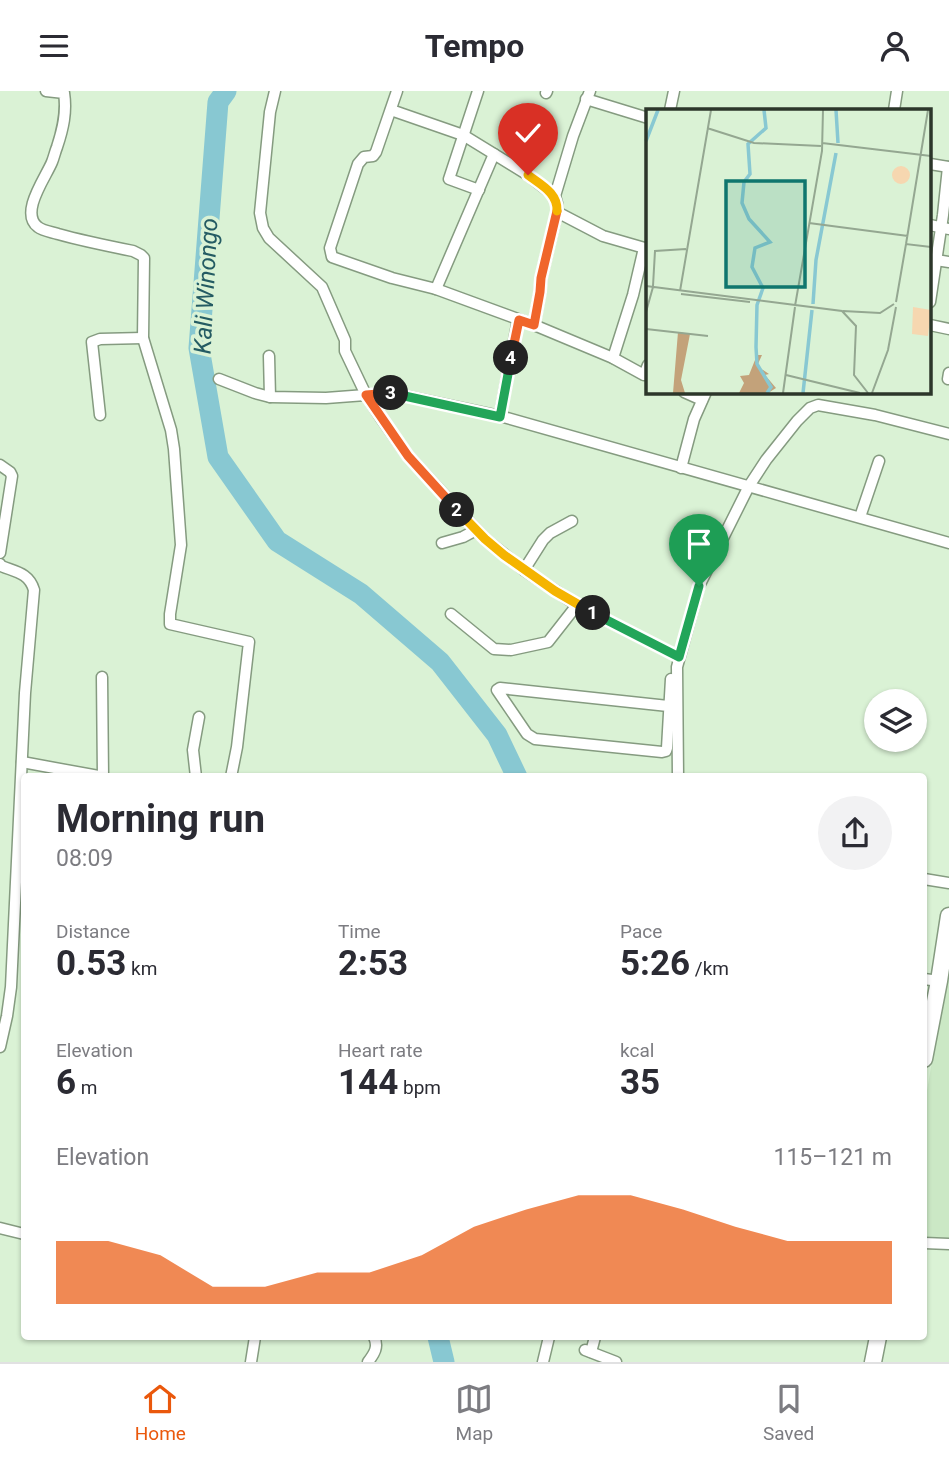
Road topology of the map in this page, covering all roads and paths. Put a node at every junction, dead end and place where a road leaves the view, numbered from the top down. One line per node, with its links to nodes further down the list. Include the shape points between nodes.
1 (275, 91): 31 (street, via 260,213 263,228 272,242 322,287 345,340 345,351)
2 (397, 91): 10 (street)
3 (478, 91): 12 (street)
4 (674, 91): 8 (street)
5 (897, 91): 9 (street)
6 (52, 92): 26 (street, via 64,93 65,115 51,164 32,204 32,219 39,228 141,255)
7 (588, 95): 11 (street); 16 (street)
8 (670, 109)
9 (894, 109)
10 (391, 110): 12 (street); 23 (street, via 376,152 358,164 330,251 335,258)
11 (646, 117)
12 (463, 135): 13 (street); 15 (street, via 449,179)
13 (494, 155): 15 (street); 16 (street)
14 (949, 167): 18 (street)
15 (479, 190): 23 (street)
16 (555, 195): 17 (street)
17 (557, 212): 19 (street, via 603,236); 25 (street)
18 (940, 227): 20 (street)
19 (646, 249): 28 (street)
20 (936, 260): 21 (street); 22 (street)
21 (949, 262)
22 (932, 288)
23 (436, 289): 24 (street)
24 (519, 320): 25 (street); 35 (street)
25 (534, 325): 28 (street)
26 (143, 338): 34 (street, via 92,342); 61 (street, via 174,449 181,545 170,624 249,642)
27 (269, 356): 33 (street)
28 (613, 358): 29 (street)
29 (646, 372)
30 (219, 379): 33 (street)
31 (371, 395): 33 (street); 35 (street, via 392,393); 43 (street, via 408,456)
32 (704, 396): 39 (street)
33 (270, 397)
34 (100, 415)
35 (500, 417): 39 (street)
36 (949, 434): 40 (street, via 815,406 780,441)
37 (879, 461): 41 (street)
38 (0, 465): 46 (street, via 12,476)
39 (681, 468): 40 (street)
40 (749, 486): 41 (street); 51 (street, via 703,578)
41 (860, 517): 45 (street)
42 (572, 521): 48 (street, via 543,540)
43 (476, 530): 44 (street); 48 (street)
44 (442, 543)
45 (949, 543)
46 (0, 553)
47 (0, 564): 56 (street, via 27,576 34,590)
48 (524, 569): 49 (street)
49 (577, 605): 50 (street, via 548,642 511,650 495,649); 51 (street)
50 (451, 614)
51 (679, 657): 52 (street)
52 (676, 676): 54 (street, via 671,681); 62 (street)
53 (102, 677): 59 (street)
54 (668, 706): 54 (street, via 500,688 497,690 532,738 634,750 667,750)
55 (199, 717): 60 (street, via 193,750)
56 (22, 762): 57 (street); 58 (street)
57 (21, 773)
58 (81, 773)
59 (103, 773)
60 (196, 773)
61 (232, 773)
62 (678, 773)
63 (21, 782): 68 (street)
64 (927, 879): 65 (street)
65 (949, 883)
66 (949, 916): 69 (main road)
67 (0, 939): 68 (street)
68 (13, 942): 71 (street, via 11,987)
69 (932, 980): 70 (main road)
70 (927, 1029)
71 (0, 1047)
72 (0, 1228): 73 (street)
73 (21, 1233)
74 (927, 1243): 75 (street)
75 (949, 1244)
76 (255, 1340): 81 (street)
77 (376, 1340): 82 (street)
78 (548, 1340): 83 (street)
79 (594, 1340): 84 (street, via 588,1351)
80 (877, 1340): 85 (main road)
81 (251, 1362)
82 (368, 1362)
83 (543, 1362)
84 (616, 1362)
85 (873, 1362)

